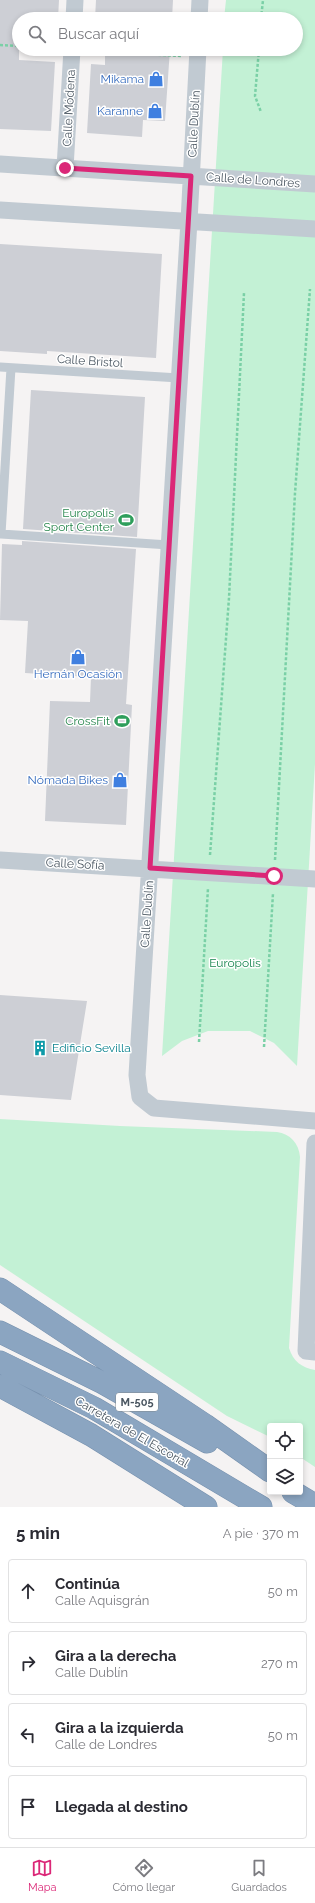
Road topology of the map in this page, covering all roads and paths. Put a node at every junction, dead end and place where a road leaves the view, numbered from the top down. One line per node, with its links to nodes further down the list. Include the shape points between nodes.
1 (75, 0): 4 (street)
2 (200, 0): 5 (street)
3 (262, 0): 6 (path)
4 (74, 12)
5 (199, 12)
6 (261, 12)
7 (0, 45): 8 (path)
8 (12, 46)
9 (72, 56): 14 (street, Calle Módena)
10 (197, 56): 15 (street, Calle Dublín)
11 (258, 56): 12 (path, via 255,96)
12 (261, 112)
13 (0, 164): 14 (street, Calle de Londres)
14 (65, 168): 15 (street, Calle de Londres)
15 (191, 176): 16 (street, Calle de Londres); 18 (street, Calle Dublín)
16 (315, 184)
17 (0, 210): 18 (street)
18 (189, 221): 19 (street); 24 (street, Calle Dublín)
19 (315, 229)
20 (310, 289): 30 (path, via 294,493)
21 (244, 293): 29 (path, via 230,590)
22 (0, 367): 23 (lane, Calle Bristol)
23 (11, 368): 24 (lane, Calle Bristol); 25 (lane)
24 (179, 378): 26 (street, Calle Dublín)
25 (1, 534): 26 (lane)
26 (169, 545): 28 (street, Calle Dublín)
27 (0, 860): 28 (street, Calle Sofía)
28 (150, 868): 29 (street, Calle Sofía); 34 (street, Calle Dublín, via 137,1075 140,1097 154,1108)
29 (208, 872): 30 (street, Calle Sofía); 32 (path)
30 (274, 876): 31 (street, Calle Sofía); 33 (path)
31 (315, 879)
32 (199, 1042)
33 (264, 1047)
34 (315, 1121)
35 (315, 1143): 38 (street)
36 (0, 1289): 41 (highway)
37 (0, 1332): 42 (highway, M-505, via 103,1383)
38 (310, 1351)
39 (0, 1362): 47 (highway, Carretera de El Escorial / M-505, via 94,1408)
40 (0, 1386): 46 (highway, via 91,1435)
41 (267, 1469)
42 (267, 1477)
43 (303, 1494): 45 (highway)
44 (298, 1495): 45 (highway)
45 (315, 1504)
46 (206, 1507)
47 (261, 1507)

